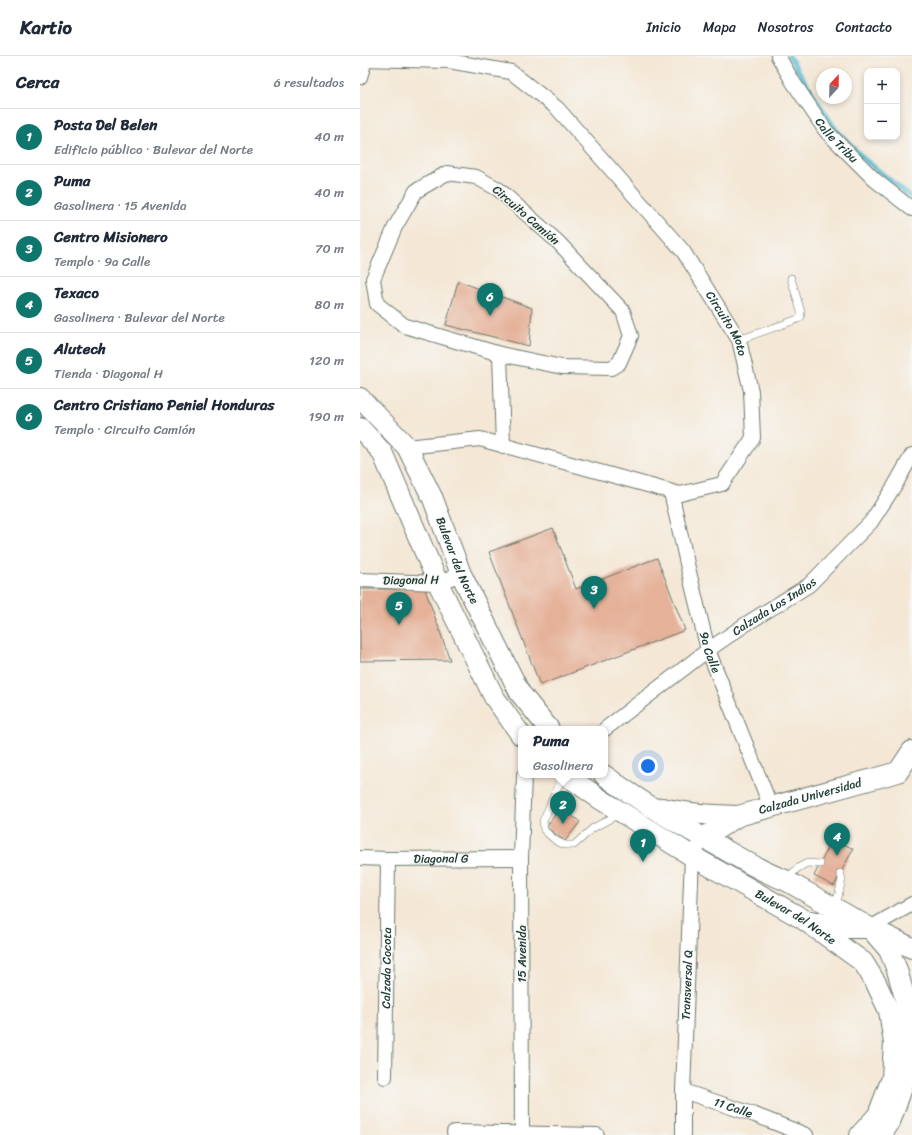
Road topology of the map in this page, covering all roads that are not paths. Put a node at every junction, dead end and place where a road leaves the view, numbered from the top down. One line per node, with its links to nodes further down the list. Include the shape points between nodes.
1 (778, 56): 4 (street, Calle Tribu, via 826,131 875,180)
2 (363, 59): 3 (street, Circuito Moto); 6 (street, Circuito Moto, via 449,61 511,72 557,108 683,251)
3 (360, 77)
4 (912, 209)
5 (791, 278): 6 (lane, via 801,317)
6 (739, 340): 13 (street, Circuito Moto, via 751,391 753,438 722,484 680,494)
7 (500, 354): 7 (street, Circuito Camión, via 405,326 377,304 373,280 396,227 416,191 447,173 476,177 498,189 558,242 623,311 631,336 619,363 611,368 562,367); 10 (street)
8 (360, 398): 11 (main road, Bulevar del Norte)
9 (360, 428): 16 (main road, via 382,452)
10 (503, 446): 11 (street, Circuito Moto, via 480,439); 13 (street, Circuito Moto)
11 (407, 447): 14 (main road, Bulevar del Norte, via 433,499)
12 (912, 455): 17 (street, Calzada Los Indios, via 871,522 809,585)
13 (671, 492): 17 (street, 9a Calle)
14 (461, 574): 16 (street, Diagonal H); 18 (main road, Bulevar del Norte, via 520,693)
15 (360, 580): 16 (street, Diagonal H)
16 (438, 582): 20 (main road, via 494,697)
17 (708, 650): 19 (street, Calzada Los Indios); 28 (street, 9a Calle)
18 (542, 726)
19 (608, 727)
20 (518, 731)
21 (912, 751): 22 (main road, Calzada Universidad)
22 (905, 770): 28 (main road, Calzada Universidad)
23 (524, 778): 33 (street, 15 Avenida)
24 (564, 778): 27 (lane, via 543,821 544,830 565,845 574,845 593,828)
25 (569, 778): 27 (main road, Bulevar del Norte, via 600,799)
26 (607, 778): 27 (main road, Bulevar del Norte)
27 (631, 804): 29 (main road, via 700,815); 30 (main road, Bulevar del Norte); 31 (main road, Bulevar del Norte)
28 (771, 807): 29 (main road, Calzada Universidad)
29 (738, 816): 30 (main road, Calzada Universidad)
30 (703, 838): 31 (street, Transversal Q); 37 (main road, Bulevar del Norte, via 772,876)
31 (692, 856): 40 (main road, Bulevar del Norte); 44 (street, Transversal Q)
32 (360, 858): 34 (street, Diagonal G)
33 (521, 858): 34 (street, Diagonal G); 46 (street, 15 Avenida)
34 (388, 859): 43 (street, Calzada Cocota)
35 (820, 864): 37 (lane, via 807,863)
36 (840, 873): 39 (lane, via 842,879)
37 (785, 880): 39 (main road, Bulevar del Norte)
38 (912, 904): 41 (street)
39 (835, 908): 41 (main road, Bulevar del Norte)
40 (803, 919): 41 (main road, via 844,928); 50 (main road, Bulevar del Norte, via 863,962 889,1011 894,1043 892,1078 878,1115)
41 (870, 928): 42 (main road); 51 (main road, Bulevar del Norte, via 889,950 906,998 909,1024 908,1062 902,1088 890,1122)
42 (912, 948)
43 (384, 1077)
44 (683, 1091): 48 (street, Transversal Q); 49 (street, 11 Calle)
45 (454, 1132): 46 (street)
46 (522, 1133): 47 (street)
47 (596, 1135)
48 (683, 1135)
49 (806, 1135)
50 (860, 1135)
51 (881, 1135)

